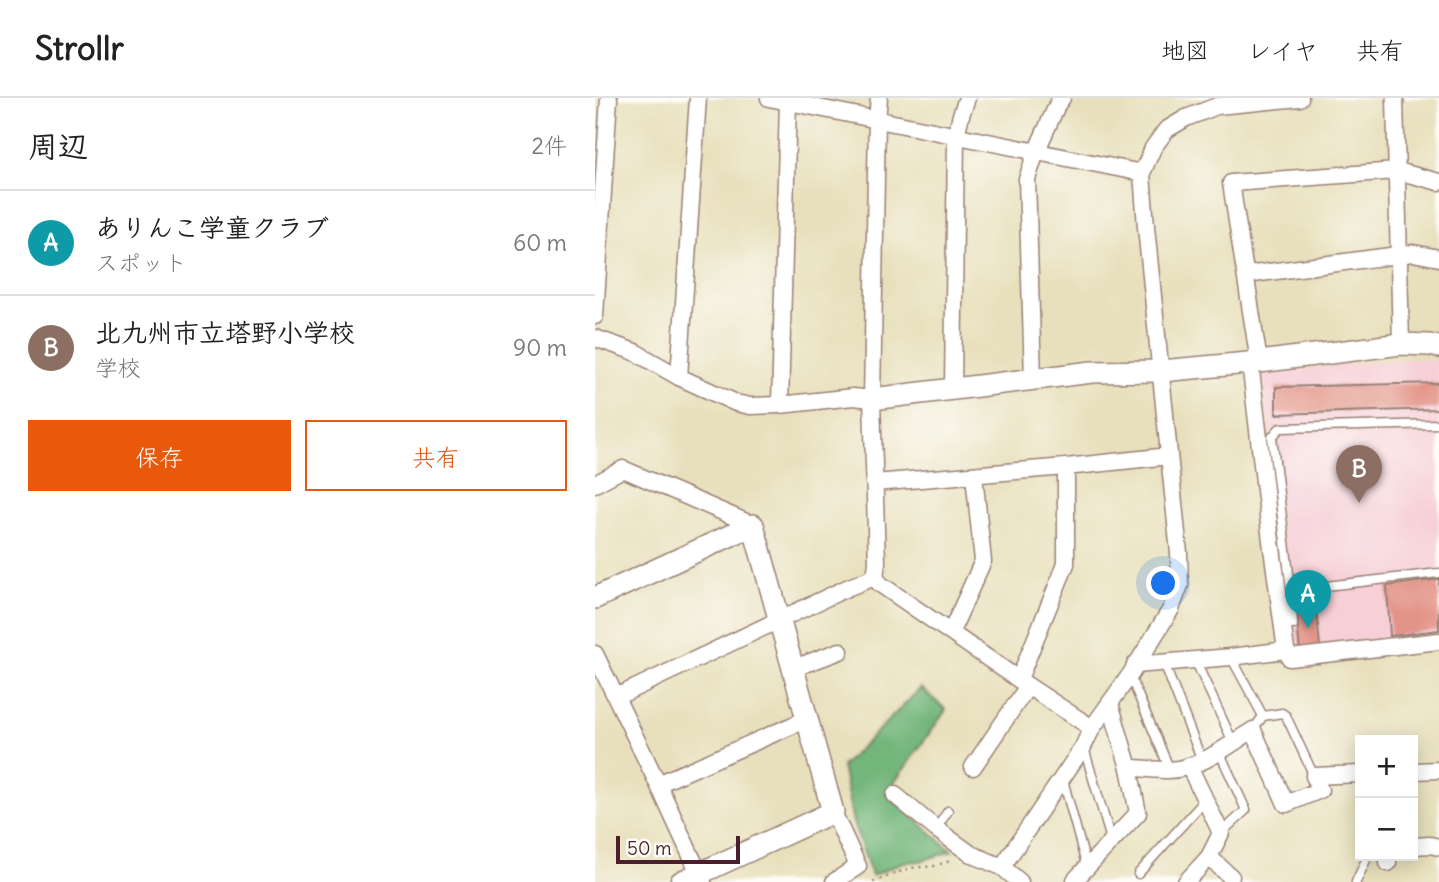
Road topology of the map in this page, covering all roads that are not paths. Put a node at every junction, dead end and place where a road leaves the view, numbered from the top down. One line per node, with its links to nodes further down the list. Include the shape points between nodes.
1 (608, 98): 10 (street); 20 (street)
2 (698, 98): 26 (street)
3 (769, 98): 9 (street)
4 (879, 98): 11 (street)
5 (967, 98): 12 (street)
6 (1062, 98): 13 (street)
7 (1300, 98): 15 (street, via 1217,106 1186,118 1166,130)
8 (1395, 98): 14 (street)
9 (788, 101): 11 (street); 30 (street)
10 (595, 107)
11 (877, 119): 12 (street); 29 (street)
12 (956, 135): 13 (street); 28 (street)
13 (1036, 152): 15 (street); 27 (street, via 1027,179)
14 (1397, 171): 16 (street); 17 (street); 19 (street, via 1231,184)
15 (1142, 173): 25 (street)
16 (1439, 182)
17 (1398, 256): 18 (street, via 1413,253); 19 (street); 22 (street)
18 (1439, 258)
19 (1246, 275): 24 (street)
20 (595, 316)
21 (595, 338): 26 (street, via 635,352)
22 (1401, 344): 23 (street); 24 (street)
23 (1439, 347)
24 (1255, 362): 25 (street); 37 (street)
25 (1161, 371): 27 (street); 32 (street)
26 (679, 377): 30 (street, via 736,403)
27 (1033, 379): 28 (street)
28 (953, 390): 29 (street)
29 (871, 400): 30 (street, via 853,397); 35 (street)
30 (780, 405)
31 (1439, 424): 37 (lane, via 1280,428 1272,437)
32 (1169, 456): 33 (street); 55 (street, via 1180,585 1171,609)
33 (1066, 467): 34 (street); 56 (street, via 1066,564)
34 (974, 475): 35 (street); 46 (street, via 983,561)
35 (874, 482): 41 (street)
36 (595, 484): 38 (street, via 623,469)
37 (1275, 516): 39 (street)
38 (753, 525): 43 (street); 44 (street)
39 (1278, 541): 42 (lane); 48 (street)
40 (1439, 573): 42 (lane)
41 (875, 577): 44 (street); 46 (street)
42 (1290, 590): 45 (lane)
43 (595, 598)
44 (781, 619): 54 (street); 57 (street)
45 (1293, 625)
46 (951, 632): 56 (street)
47 (1439, 641): 48 (street, via 1290,658)
48 (1286, 650): 51 (street)
49 (841, 651): 54 (street)
50 (595, 654): 57 (street)
51 (1231, 657): 52 (street); 59 (lane)
52 (1195, 660): 53 (street); 63 (lane)
53 (1164, 663): 55 (street); 66 (lane)
54 (794, 668): 60 (street)
55 (1133, 670): 58 (street); 69 (lane)
56 (1023, 682): 61 (street); 67 (street)
57 (616, 697): 75 (street)
58 (1110, 703): 61 (street); 68 (street)
59 (1263, 716): 62 (lane); 73 (lane, via 1286,716)
60 (807, 719): 75 (street); 79 (street)
61 (1092, 728): 64 (street)
62 (1253, 730): 63 (street); 73 (street, via 1286,804 1320,790)
63 (1233, 742): 65 (street)
64 (1083, 747): 74 (street); 82 (lane)
65 (1219, 751): 66 (street); 81 (lane, via 1246,810)
66 (1196, 764): 69 (street); 77 (street)
67 (973, 767)
68 (1129, 768): 69 (street); 82 (street, via 1139,813)
69 (1170, 770)
70 (1418, 771): 71 (street)
71 (1439, 771)
72 (1355, 774): 73 (street)
73 (1314, 776)
74 (1062, 777): 87 (street); 88 (lane)
75 (658, 784): 91 (street)
76 (895, 795): 80 (street)
77 (1206, 799): 81 (street); 89 (lane)
78 (948, 811): 80 (lane)
79 (833, 812): 91 (street); 92 (street, via 858,866)
80 (936, 829): 87 (street, via 971,855)
81 (1221, 833): 85 (street)
82 (1111, 843): 88 (street)
83 (1418, 846): 84 (street)
84 (1439, 847)
85 (1209, 857): 90 (street); 94 (street)
86 (1366, 861): 95 (lane)
87 (1002, 867): 93 (street)
88 (1081, 874)
89 (1138, 874)
90 (1231, 877)
91 (695, 879)
92 (834, 882)
93 (1020, 882)
94 (1186, 882)
95 (1356, 882)

